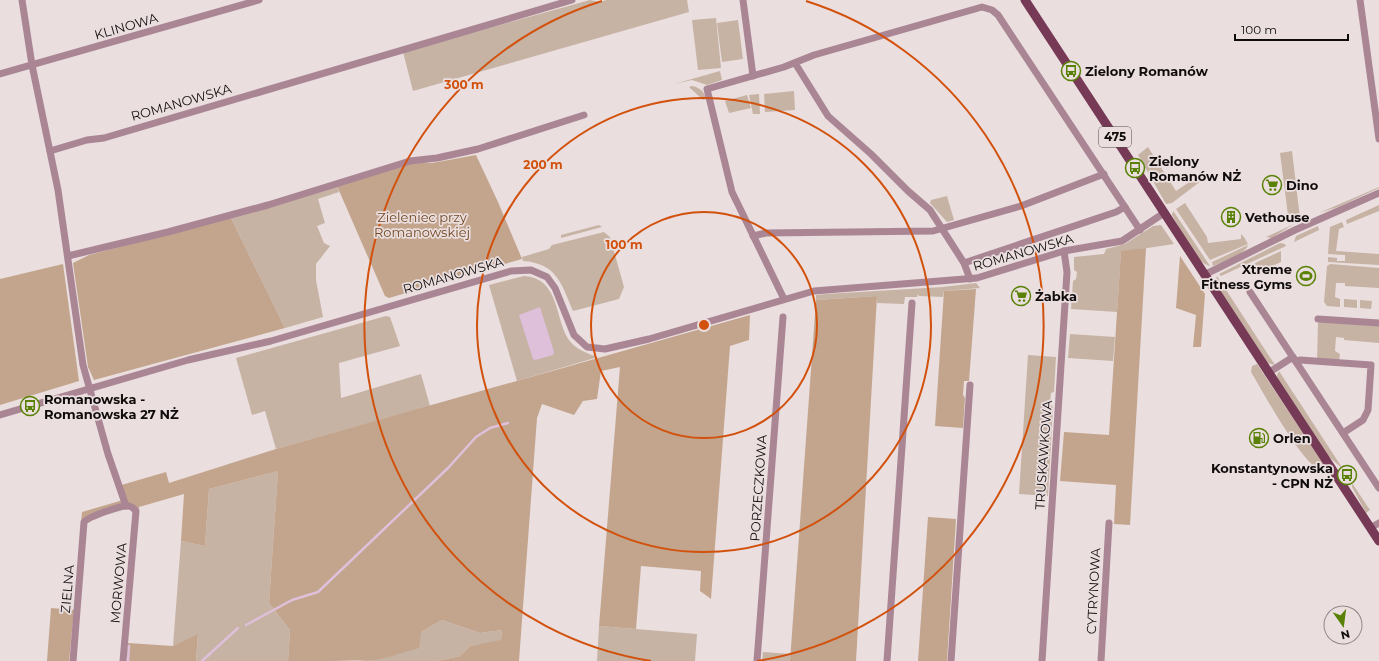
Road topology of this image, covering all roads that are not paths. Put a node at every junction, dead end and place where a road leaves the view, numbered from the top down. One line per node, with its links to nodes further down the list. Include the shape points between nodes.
1 (22, 0): 8 (street)
2 (259, 0): 8 (street, KLINOWA)
3 (572, 0): 13 (street, ROMANOWSKA, via 104,138 87,140)
4 (743, 0): 10 (street)
5 (1025, 0): 17 (main road, 475)
6 (1360, 0): 12 (street)
7 (795, 63): 10 (street); 14 (street, via 814,55 978,8 988,8 998,15); 18 (street, via 828,116 930,210)
8 (32, 65): 9 (street, KLINOWA); 13 (street)
9 (0, 74)
10 (753, 76): 20 (street, via 707,89 732,192)
11 (584, 115): 22 (street, via 478,149 410,161 268,205)
12 (1379, 139)
13 (50, 151): 22 (street)
14 (1104, 174): 16 (street); 18 (street, via 1020,206)
15 (1379, 193): 24 (street, via 1295,230)
16 (1125, 207): 19 (street); 23 (street)
17 (1164, 213): 19 (street, ROMANOWSKA); 24 (main road, 475)
18 (942, 228): 20 (street, via 933,231 766,233); 23 (street)
19 (1140, 230): 21 (street, ROMANOWSKA, via 1116,243)
20 (754, 236): 27 (street)
21 (1064, 251): 25 (street, ROMANOWSKA); 49 (street, TRUSKAWKOWA, via 1067,272)
22 (68, 256): 35 (street, via 83,365)
23 (964, 263): 25 (street)
24 (1204, 275): 33 (main road, 475)
25 (970, 279): 27 (street, ROMANOWSKA, via 828,289)
26 (1250, 292): 32 (street)
27 (784, 299): 35 (street, ROMANOWSKA, via 629,344 598,349 585,345 574,335 549,279 534,270 519,270 271,341 188,360)
28 (912, 303): 47 (street)
29 (783, 317): 46 (street, PORZECZKOWA)
30 (1318, 319): 31 (street)
31 (1379, 322)
32 (1294, 360): 33 (street); 37 (street); 37 (street, via 1371,365 1366,416)
33 (1268, 373): 42 (main road, 475)
34 (970, 385): 48 (street)
35 (90, 389): 36 (street, ROMANOWSKA); 39 (street, MORWOWA, via 108,454)
36 (0, 415)
37 (1343, 433): 38 (street)
38 (1379, 488)
39 (129, 507): 44 (street, ZIELNA, via 84,522); 45 (street, MORWOWA, via 136,511)
40 (1109, 523): 50 (street, CYTRYNOWA)
41 (1379, 523): 42 (street)
42 (1370, 528): 43 (main road, 475)
43 (1379, 542)
44 (73, 661)
45 (123, 661)
46 (757, 661)
47 (887, 661)
48 (951, 661)
49 (1042, 661)
50 (1101, 661)

